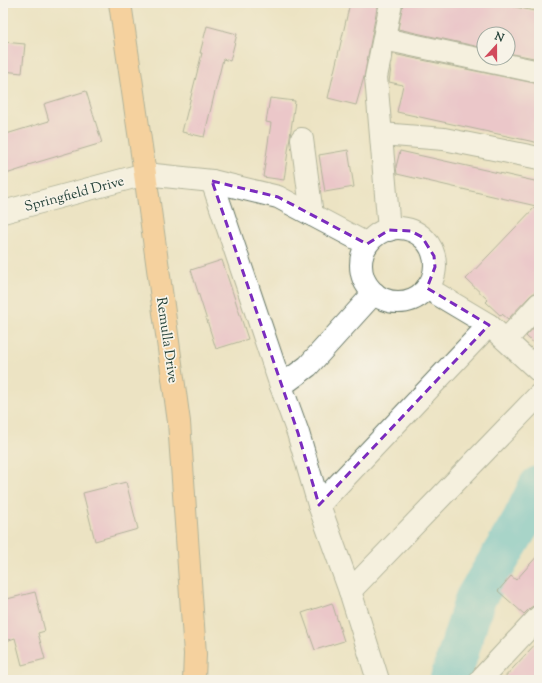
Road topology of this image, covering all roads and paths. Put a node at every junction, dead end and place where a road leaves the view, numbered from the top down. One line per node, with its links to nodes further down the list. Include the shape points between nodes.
1 (120, 3): 8 (main road, Remulla Drive)
2 (391, 3): 3 (street)
3 (384, 39): 4 (street); 5 (street, via 376,77)
4 (539, 72)
5 (381, 134): 7 (street, via 444,139); 12 (street)
6 (302, 139): 11 (street)
7 (539, 158)
8 (145, 174): 9 (street); 10 (street, Springfield Drive); 25 (main road, Remulla Drive, via 179,422)
9 (212, 181): 11 (street, via 278,197); 20 (street)
10 (3, 212)
11 (312, 215): 13 (street)
12 (389, 230): 13 (street, via 381,232); 14 (street, via 412,231 429,245 435,267 433,278)
13 (368, 244): 15 (street, via 361,264 362,275 366,285)
14 (427, 288): 15 (street, via 407,301 395,302); 17 (street)
15 (374, 293): 20 (street, via 308,366)
16 (539, 304): 18 (street)
17 (489, 325): 18 (street); 22 (street)
18 (506, 340): 19 (street)
19 (539, 371)
20 (281, 386): 22 (street)
21 (539, 395): 23 (street)
22 (319, 505): 23 (street)
23 (350, 591): 26 (street)
24 (539, 617): 27 (street, via 482,678)
25 (194, 680)
26 (378, 680)
27 (483, 680)

